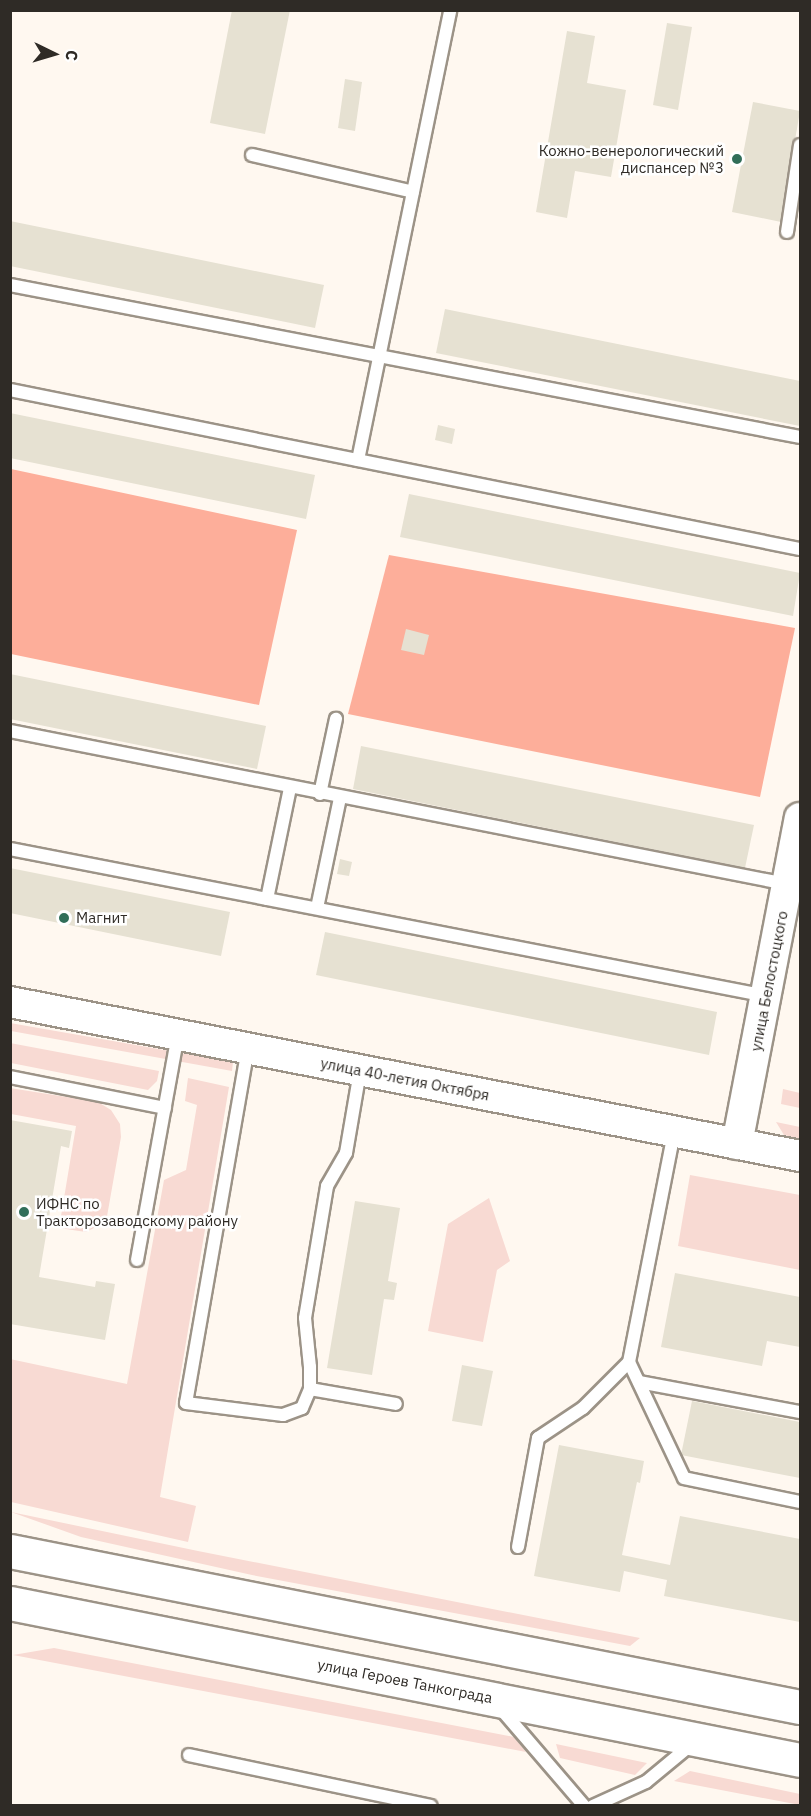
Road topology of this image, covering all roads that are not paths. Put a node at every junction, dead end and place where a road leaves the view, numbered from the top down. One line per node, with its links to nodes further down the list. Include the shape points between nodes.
1 (450, 10): 4 (lane)
2 (801, 145): 5 (lane)
3 (252, 155): 4 (lane)
4 (413, 192): 7 (lane)
5 (787, 232)
6 (10, 285): 7 (lane)
7 (379, 356): 9 (lane); 10 (lane)
8 (10, 390): 10 (lane)
9 (801, 437)
10 (357, 459): 11 (lane)
11 (801, 549)
12 (336, 718): 15 (lane)
13 (10, 730): 14 (lane)
14 (290, 788): 15 (lane); 20 (lane)
15 (320, 794): 16 (lane)
16 (340, 798): 19 (lane); 21 (lane)
17 (801, 818): 19 (street, улица Белостоцкого)
18 (10, 849): 20 (lane)
19 (788, 885): 22 (street, улица Белостоцкого, via 786,915)
20 (267, 898): 21 (lane)
21 (317, 908): 22 (lane)
22 (766, 996): 30 (street, улица Белостоцкого)
23 (10, 1002): 24 (street, улица 40-летия Октября)
24 (178, 1034): 25 (street, улица 40-летия Октября); 28 (lane)
25 (248, 1048): 26 (street, улица 40-летия Октября); 35 (lane, via 186,1403 283,1415 302,1408)
26 (360, 1070): 29 (street, улица 40-летия Октября); 35 (lane, via 346,1153 327,1186 305,1318)
27 (10, 1077): 28 (lane)
28 (165, 1108): 32 (lane)
29 (674, 1131): 30 (street, улица 40-летия Октября); 33 (lane)
30 (737, 1144): 31 (street, улица 40-летия Октября)
31 (801, 1156)
32 (136, 1260)
33 (629, 1362): 34 (lane); 39 (lane, via 583,1408 538,1438)
34 (639, 1382): 37 (lane); 38 (lane, via 684,1478)
35 (310, 1389): 36 (lane)
36 (396, 1404)
37 (801, 1412)
38 (801, 1502)
39 (518, 1547)
40 (10, 1551): 43 (main road)
41 (18, 1608): 42 (main road, улица Героев Танкограда)
42 (493, 1699): 44 (main road, улица Героев Танкограда); 48 (lane)
43 (801, 1707)
44 (697, 1739): 46 (main road, улица Героев Танкограда); 49 (lane, via 645,1782)
45 (189, 1755): 47 (lane)
46 (801, 1760)
47 (431, 1806)
48 (585, 1806)
49 (593, 1806)

